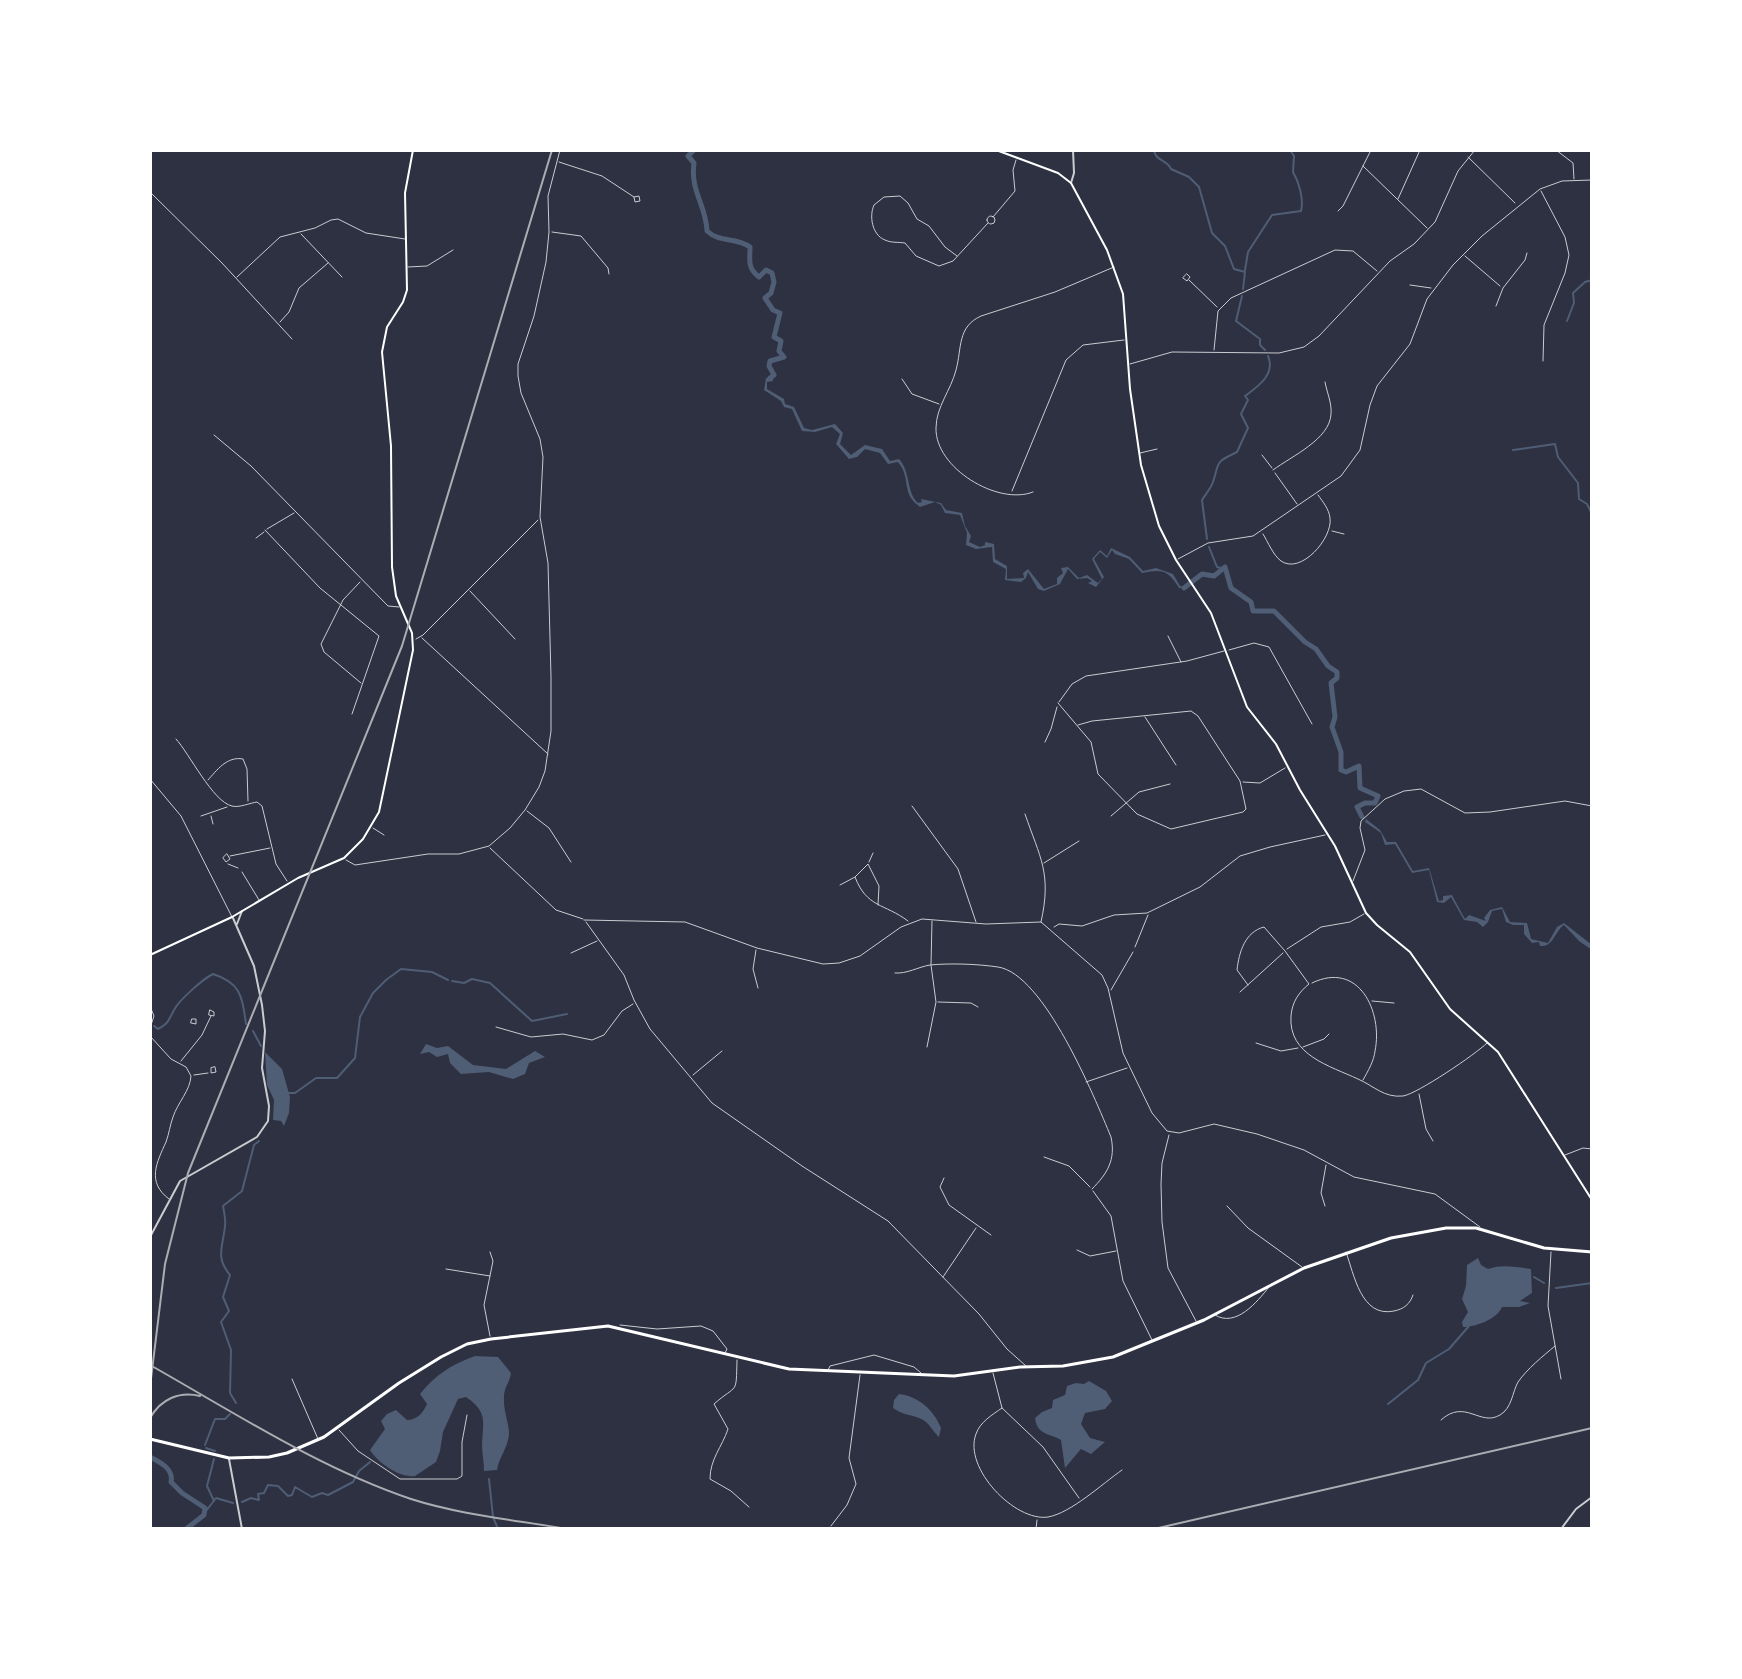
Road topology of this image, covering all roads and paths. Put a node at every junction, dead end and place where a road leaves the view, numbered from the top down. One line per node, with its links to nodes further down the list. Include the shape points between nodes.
1 (404, 150): 9 (street)
2 (560, 150): 12 (street)
3 (996, 150): 11 (main road)
4 (1073, 150): 16 (street)
5 (1371, 150): 13 (street)
6 (1420, 150): 20 (street)
7 (1475, 150): 10 (street)
8 (1556, 150): 14 (street, via 1573,163)
9 (413, 151): 28 (main road, via 405,193)
10 (1468, 157): 21 (street); 25 (street)
11 (1016, 158): 16 (main road); 23 (street, via 1015,191)
12 (557, 162): 19 (street, via 598,174); 27 (street, via 548,193)
13 (1363, 166): 20 (street); 22 (street)
14 (1574, 179): 15 (street); 17 (street)
15 (1592, 180)
16 (1071, 183): 35 (main road)
17 (1540, 189): 21 (street); 50 (street, via 1563,231 1569,255 1544,325)
18 (150, 192): 39 (street)
19 (634, 197)
20 (1397, 199): 25 (street)
21 (1517, 205): 31 (street)
22 (1338, 211)
23 (993, 217): 24 (street); 24 (street)
24 (988, 223): 32 (street)
25 (1429, 230): 36 (street)
26 (299, 232): 28 (street, via 338,219 366,233); 33 (street); 39 (street, via 273,242)
27 (549, 232): 37 (street, via 581,236); 65 (street, via 539,296 518,367 519,389 543,448)
28 (406, 239): 34 (main road)
29 (453, 250): 34 (street, via 427,266)
30 (1527, 253): 42 (street)
31 (1463, 254): 42 (street); 43 (street)
32 (957, 256): 32 (street, via 939,266 916,256 905,243 881,238 871,218 874,205 889,195 900,196)
33 (328, 263): 38 (street); 46 (street, via 299,288)
34 (407, 267): 75 (main road, via 405,296 387,327 382,352 391,446 392,567)
35 (1114, 267): 48 (main road, via 1123,294); 54 (street, via 974,319 963,332 957,369)
36 (1379, 272): 45 (street, via 1358,253 1335,250); 49 (street, via 1304,347 1279,353)
37 (609, 274)
38 (342, 277)
39 (235, 279): 46 (street)
40 (1189, 280): 45 (street)
41 (1410, 285): 43 (street)
42 (1503, 288): 44 (street)
43 (1434, 289): 62 (street, via 1410,344 1377,386 1356,458)
44 (1496, 306)
45 (1219, 308): 49 (street)
46 (279, 323): 47 (street)
47 (292, 339)
48 (1127, 340): 51 (main road); 61 (street, via 1083,345 1066,360)
49 (1214, 352): 51 (street, via 1172,352)
50 (1543, 361)
51 (1128, 364): 57 (main road)
52 (902, 379): 54 (street, via 912,394)
53 (1325, 382): 59 (street, via 1332,412 1329,424)
54 (941, 405): 61 (street, via 937,439 950,465 989,490)
55 (214, 435): 64 (street)
56 (1157, 449): 57 (street)
57 (1139, 453): 71 (main road, via 1165,541)
58 (1262, 455): 59 (street)
59 (1273, 470): 63 (street)
60 (1033, 492): 61 (street)
61 (1011, 493)
62 (1317, 494): 63 (street); 67 (street, via 1329,514)
63 (1299, 506): 68 (street)
64 (296, 512): 66 (street); 72 (street)
65 (540, 519): 73 (street); 90 (street, via 549,571)
66 (265, 530): 70 (street); 74 (street)
67 (1329, 530): 68 (street, via 1317,549 1292,564 1279,559); 69 (street)
68 (1262, 532): 71 (street, via 1203,545)
69 (1344, 534)
70 (256, 538)
71 (1176, 560): 80 (main road, via 1211,613)
72 (362, 580): 74 (street); 75 (street, via 390,607)
73 (468, 589): 77 (street); 79 (street)
74 (341, 606): 82 (street, via 379,636); 82 (street, via 321,646)
75 (400, 609): 78 (main road)
76 (1168, 636): 81 (street)
77 (420, 637): 78 (street); 90 (street)
78 (413, 638): 108 (main road, via 382,804)
79 (515, 639)
80 (1227, 650): 81 (street); 86 (street, via 1254,643 1269,647); 92 (main road, via 1243,699)
81 (1181, 662): 83 (street, via 1086,676)
82 (363, 684): 84 (street)
83 (1058, 703): 87 (street); 89 (street)
84 (352, 714)
85 (1144, 715): 87 (street); 91 (street); 95 (street, via 1191,711)
86 (1312, 724)
87 (1078, 725): 97 (street, via 1093,747 1098,774)
88 (176, 739): 94 (street)
89 (1045, 742)
90 (549, 754): 102 (street)
91 (1176, 765)
92 (1287, 767): 95 (street, via 1260,783); 110 (main road)
93 (150, 779): 132 (street, via 181,816)
94 (207, 781): 98 (street, via 228,761 243,759); 99 (street)
95 (1240, 781): 97 (street, via 1245,811 1171,829)
96 (1170, 784): 97 (street, via 1139,792)
97 (1125, 803): 106 (street)
98 (249, 804): 99 (street); 113 (street, via 262,806)
99 (228, 805): 103 (street)
100 (912, 806): 137 (street, via 958,869)
101 (1592, 806): 124 (street, via 1565,801 1465,813 1421,789 1410,789 1385,799 1361,821 1365,850)
102 (525, 810): 112 (street); 118 (street, via 549,828)
103 (210, 814): 105 (street); 107 (street)
104 (1025, 814): 119 (street)
105 (201, 816)
106 (1111, 816)
107 (213, 824)
108 (371, 827): 109 (street); 116 (main road)
109 (384, 835)
110 (1329, 835): 124 (main road); 130 (street, via 1240,856 1200,887)
111 (1079, 841): 119 (street)
112 (489, 846): 116 (street, via 354,865); 134 (street, via 556,910)
113 (272, 847): 115 (street); 125 (street)
114 (873, 853): 120 (street)
115 (230, 856): 117 (street); 117 (street, via 222,855)
116 (344, 858): 125 (main road)
117 (227, 862): 121 (street)
118 (571, 862)
119 (1044, 863): 135 (street, via 1047,892)
120 (868, 864): 123 (street); 128 (street, via 879,886)
121 (238, 868)
122 (242, 872): 127 (street)
123 (855, 877): 126 (street); 128 (street, via 864,896)
124 (1352, 882): 131 (main road)
125 (288, 883): 127 (main road)
126 (840, 885)
127 (260, 900): 129 (main road)
128 (878, 905): 136 (street)
129 (242, 911): 132 (main road); 138 (street)
130 (1149, 913): 139 (street); 142 (street)
131 (1366, 913): 144 (street, via 1321,927); 168 (main road, via 1410,952 1450,1009)
132 (232, 917): 138 (street); 147 (main road)
133 (933, 919): 136 (street); 137 (street); 148 (street)
134 (584, 920): 140 (street); 143 (street, via 673,920)
135 (1041, 922): 137 (street); 139 (street)
136 (910, 923): 143 (street, via 862,956 839,963)
137 (976, 924)
138 (237, 925): 192 (street, via 254,966 264,1013 262,1068 269,1118 257,1137 183,1179)
139 (1052, 929): 153 (street, via 1096,968)
140 (600, 940): 146 (street); 157 (street)
141 (150, 945): 147 (street)
142 (1135, 947)
143 (757, 948): 152 (street, via 752,965)
144 (1285, 951): 150 (street); 151 (street); 151 (street, via 1265,928 1257,929 1242,946 1237,965)
145 (1133, 952): 153 (street)
146 (571, 953)
147 (151, 955)
148 (931, 965): 149 (street); 155 (street); 179 (street, via 997,967 1018,975 1061,1030)
149 (895, 973)
150 (1309, 984): 156 (street, via 1347,980); 171 (street, via 1292,1011 1292,1030)
151 (1248, 985): 154 (street)
152 (758, 988)
153 (1109, 991): 174 (street)
154 (1240, 992)
155 (936, 1002): 160 (street); 170 (street)
156 (1370, 1002): 158 (street); 178 (street, via 1376,1047)
157 (635, 1003): 164 (street, via 604,1035 592,1040 563,1034 531,1037); 177 (street, via 652,1032)
158 (1394, 1003)
159 (150, 1006): 165 (street)
160 (978, 1007)
161 (211, 1016): 163 (street)
162 (197, 1023): 163 (street)
163 (206, 1027): 173 (street)
164 (496, 1027)
165 (150, 1028)
166 (1329, 1034): 171 (street)
167 (150, 1036): 173 (street)
168 (1488, 1042): 180 (street); 184 (main road)
169 (1256, 1043): 171 (street, via 1281,1051)
170 (927, 1047)
171 (1301, 1048): 178 (street)
172 (722, 1051): 177 (street)
173 (179, 1063): 176 (street)
174 (1129, 1067): 179 (street); 181 (street, via 1152,1113)
175 (211, 1072): 176 (street)
176 (191, 1076): 187 (street, via 156,1158)
177 (691, 1076): 208 (street, via 725,1114 888,1221)
178 (1363, 1081): 180 (street, via 1389,1095)
179 (1086, 1082): 190 (street, via 1113,1149 1108,1172)
180 (1418, 1092): 182 (street)
181 (1170, 1132): 186 (street, via 1222,1125 1304,1150); 212 (street, via 1161,1184 1168,1268)
182 (1433, 1141)
183 (1592, 1149): 184 (street)
184 (1565, 1155): 191 (main road)
185 (1044, 1157): 190 (street, via 1069,1166)
186 (1327, 1163): 194 (street, via 1321,1193); 196 (street, via 1354,1177 1435,1194)
187 (155, 1178): 189 (street); 192 (street)
188 (944, 1178): 195 (street, via 940,1187 945,1200)
189 (150, 1180)
190 (1092, 1189): 201 (street, via 1111,1216)
191 (1591, 1197)
192 (169, 1199): 198 (street)
193 (1227, 1206): 205 (street, via 1245,1226)
194 (1325, 1206)
195 (977, 1226): 197 (street); 208 (street)
196 (1481, 1229): 200 (main road); 203 (main road, via 1434,1230)
197 (991, 1235)
198 (150, 1237)
199 (1077, 1250): 201 (street, via 1090,1256)
200 (1552, 1250): 204 (main road); 216 (street, via 1548,1306)
201 (1117, 1251): 215 (street, via 1126,1288)
202 (490, 1252): 207 (street)
203 (1346, 1252): 205 (main road); 210 (street, via 1362,1297 1373,1308 1396,1311)
204 (1592, 1252)
205 (1304, 1268): 209 (main road)
206 (446, 1269): 207 (street)
207 (490, 1276): 214 (street, via 484,1305)
208 (943, 1278): 220 (street)
209 (1271, 1285): 211 (main road); 211 (street, via 1232,1319)
210 (1413, 1295)
211 (1214, 1315): 212 (main road)
212 (1196, 1324): 215 (main road)
213 (619, 1327): 214 (main road); 217 (street, via 701,1326 713,1331); 218 (main road)
214 (491, 1339): 232 (main road, via 440,1357)
215 (1152, 1341): 222 (main road, via 1093,1362)
216 (1555, 1346): 228 (street); 231 (street, via 1521,1378 1502,1414 1486,1418 1460,1410)
217 (727, 1349): 218 (street); 219 (street)
218 (725, 1354): 219 (main road)
219 (735, 1357): 223 (main road); 239 (street, via 736,1386 714,1404 728,1429 710,1479)
220 (1020, 1359): 221 (street); 222 (street)
221 (1020, 1367): 222 (main road); 224 (main road)
222 (1026, 1367)
223 (829, 1371): 225 (main road); 226 (street, via 830,1366 874,1355 920,1370)
224 (993, 1371): 226 (main road); 229 (street)
225 (861, 1373): 226 (main road); 241 (street, via 849,1458 856,1484)
226 (922, 1376)
227 (292, 1379): 234 (street)
228 (1561, 1379)
229 (1002, 1408): 238 (street, via 1037,1440); 240 (street, via 976,1434 975,1463 1016,1508)
230 (467, 1415): 232 (street, via 462,1476 451,1480 400,1479 358,1451)
231 (1441, 1420)
232 (338, 1429): 234 (main road)
233 (150, 1439): 235 (main road)
234 (318, 1441): 235 (main road, via 269,1457)
235 (229, 1458): 242 (street)
236 (1122, 1470): 238 (street)
237 (1592, 1498): 244 (street)
238 (1080, 1500): 240 (street, via 1061,1513)
239 (749, 1507)
240 (1037, 1517): 243 (street)
241 (831, 1526)
242 (242, 1529)
243 (1036, 1529)
244 (1561, 1529)

